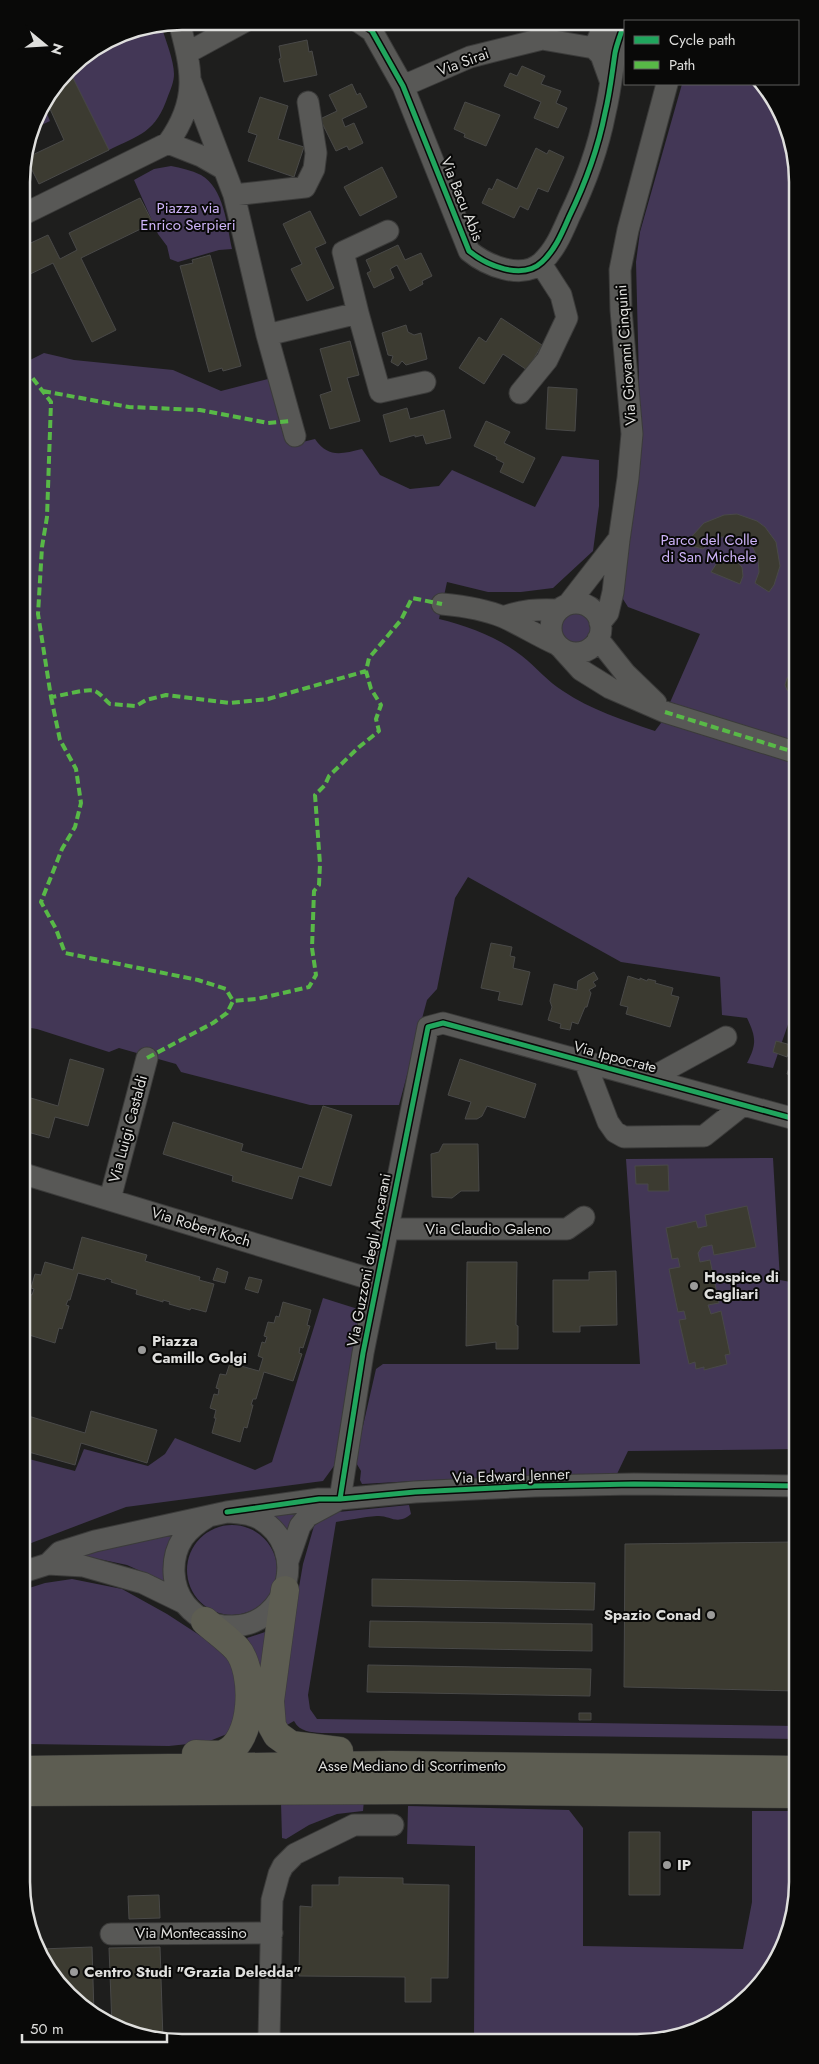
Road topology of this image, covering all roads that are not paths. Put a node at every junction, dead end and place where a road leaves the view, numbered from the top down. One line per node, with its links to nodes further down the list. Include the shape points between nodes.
1 (181, 30): 8 (street)
2 (229, 30): 8 (street)
3 (371, 30): 12 (street, Via Bacu Abis)
4 (602, 30): 7 (street)
5 (622, 30): 10 (street)
6 (528, 33): 7 (street, Via Sirai, via 542,39); 12 (street, Via Sirai)
7 (594, 48): 10 (street, via 601,55)
8 (187, 53): 9 (street)
9 (191, 82): 14 (street, via 188,106 180,127); 15 (street)
10 (611, 83): 19 (street, via 584,185 558,244)
11 (667, 85): 25 (street, Via Giovanni Cinquini, via 620,270 632,434)
12 (402, 86): 19 (street, Via Bacu Abis, via 469,251 480,260 508,270 522,270)
13 (308, 102): 16 (street, via 316,154 314,169 305,187)
14 (168, 143): 15 (street); 17 (street)
15 (222, 168): 16 (street)
16 (234, 195): 21 (street)
17 (30, 211)
18 (388, 231): 20 (street, via 343,252)
19 (541, 264): 23 (street, via 561,295 568,318 547,360)
20 (358, 313): 21 (street); 22 (street, via 380,392)
21 (267, 335): 24 (street)
22 (425, 382)
23 (520, 392)
24 (295, 436)
25 (618, 540): 27 (street, Via Giovanni Cinquini); 29 (street, Via Giovanni Cinquini, via 612,599)
26 (442, 604): 28 (street)
27 (564, 607): 28 (street, via 535,609); 29 (street, via 577,603 592,609); 30 (street, Via Giovanni Cinquini, via 552,620 550,628)
28 (503, 617): 30 (street)
29 (599, 631): 30 (street, Via Giovanni Cinquini, via 586,651 578,653); 31 (street, via 625,673)
30 (559, 647): 31 (street, via 581,670)
31 (665, 712): 32 (street)
32 (789, 750)
33 (428, 1027): 36 (street, Via Ippocrate, via 443,1023); 43 (street, Via Guzzoni degli Ancarani)
34 (726, 1037): 37 (street, Via Ippocrate)
35 (147, 1058): 41 (street, Via Luigi Castaldi)
36 (585, 1062): 37 (street, Via Ippocrate); 38 (street, Via Ippocrate, via 608,1122 615,1132 624,1137 704,1136)
37 (649, 1079): 38 (street, Via Ippocrate)
38 (743, 1105): 39 (street, Via Ippocrate)
39 (789, 1117)
40 (30, 1176): 41 (street, Via Robert Koch)
41 (110, 1200): 44 (street, Via Robert Koch)
42 (584, 1217): 43 (street, Via Claudio Galeno, via 567,1229)
43 (388, 1229): 44 (street, Via Guzzoni degli Ancarani)
44 (377, 1280): 46 (street, Via Guzzoni degli Ancarani)
45 (789, 1486): 46 (street, Via Edward Jenner, via 535,1486)
46 (340, 1499): 47 (street, Via Edward Jenner, via 319,1499); 48 (street, Via Edward Jenner, via 308,1516 300,1526)
47 (218, 1514): 48 (street, Via Edward Jenner, via 244,1513 260,1519 274,1530); 49 (street, Via Edward Jenner, via 95,1541 60,1552); 52 (street, Via Edward Jenner, via 194,1525 176,1553 176,1588)
48 (288, 1560): 51 (street, Via Edward Jenner)
49 (48, 1564): 50 (street, Via Edward Jenner); 52 (street, Via Edward Jenner, via 82,1566 108,1572 143,1583)
50 (30, 1570)
51 (285, 1590): 53 (street, Via Edward Jenner, via 275,1607 260,1619 243,1626 223,1627); 54 (highway, via 270,1701 272,1726 277,1735 291,1746 336,1750)
52 (184, 1603): 53 (street, Via Edward Jenner)
53 (205, 1621): 55 (highway, via 237,1649 248,1672 249,1704 242,1733 223,1754 156,1754)
54 (391, 1765): 55 (highway, Asse Mediano di Scorrimento); 57 (highway, Asse Mediano di Scorrimento)
55 (128, 1768): 56 (highway, Asse Mediano di Scorrimento)
56 (30, 1770)
57 (789, 1770)
58 (30, 1792): 59 (highway, Asse Mediano di Scorrimento, via 416,1790)
59 (789, 1794)
60 (393, 1825): 61 (street, via 354,1825 289,1859 275,1882)
61 (272, 1933): 62 (street, Via Montecassino); 63 (street)
62 (111, 1934)
63 (269, 2034)

